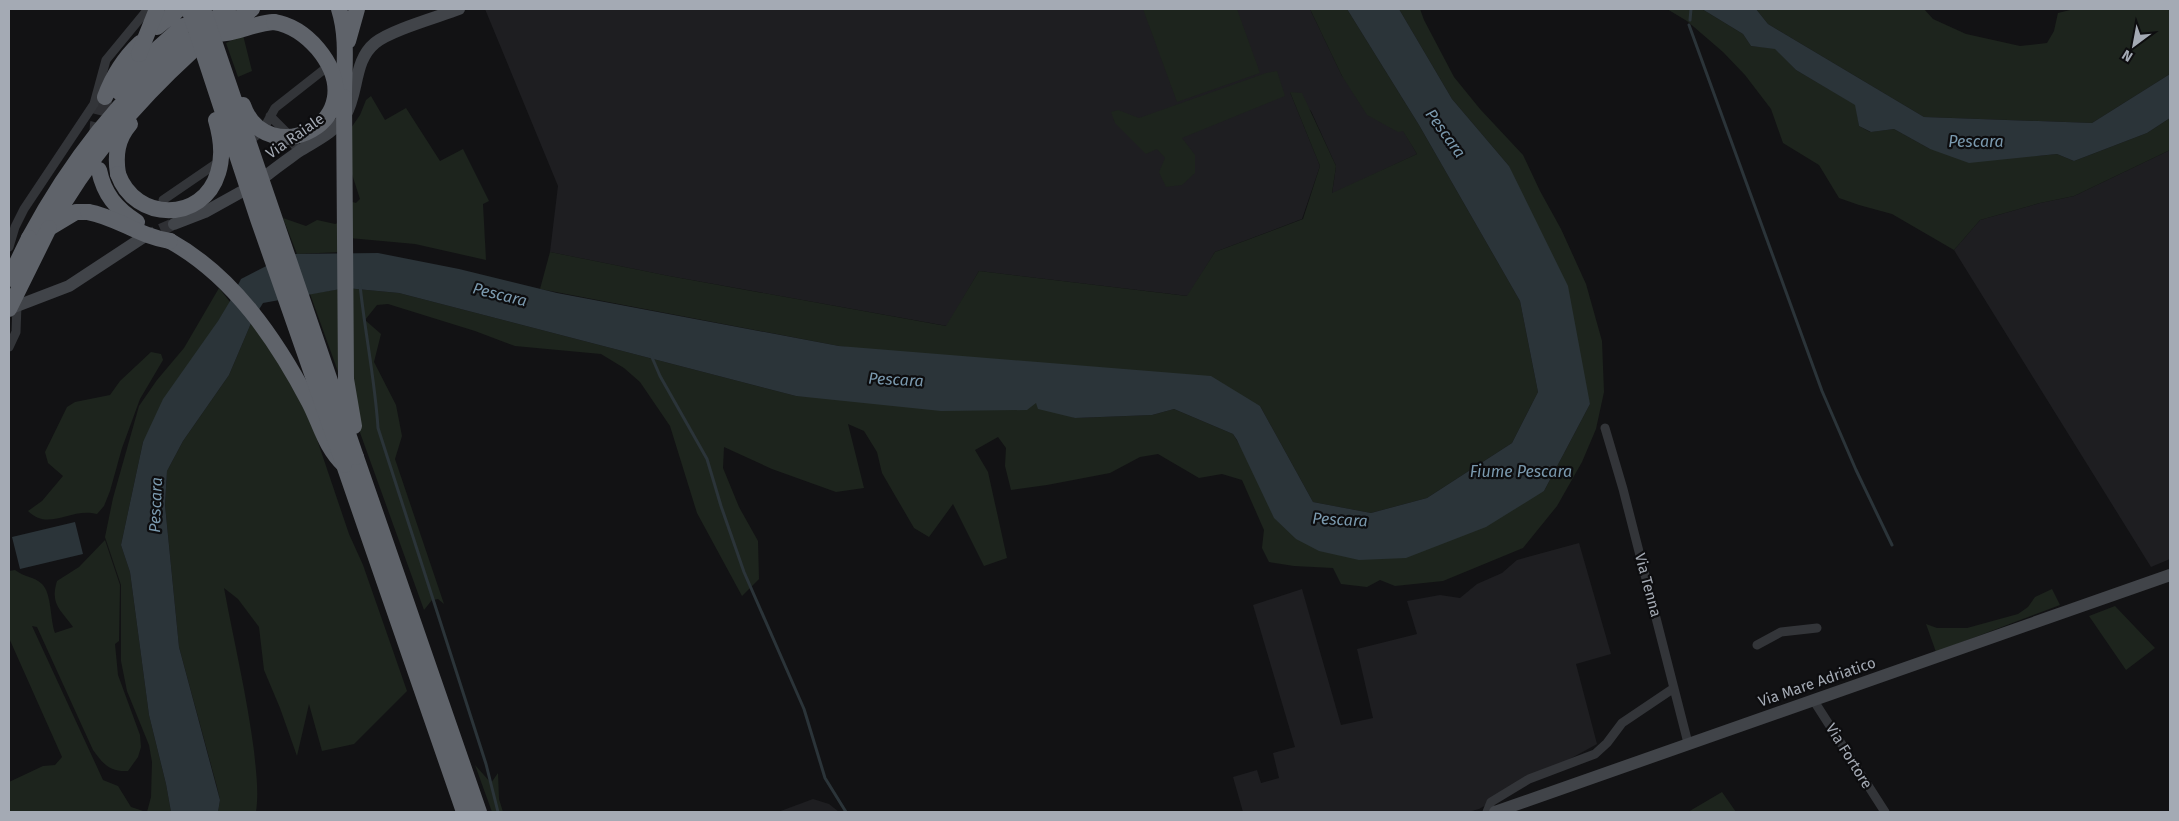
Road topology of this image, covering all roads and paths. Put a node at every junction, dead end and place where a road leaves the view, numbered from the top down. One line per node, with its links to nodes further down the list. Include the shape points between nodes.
1 (148, 9): 32 (street, via 106,60 94,104 24,208)
2 (157, 9): 14 (highway, bridge)
3 (179, 9): 11 (highway)
4 (189, 9): 18 (highway, bridge)
5 (228, 9): 10 (highway)
6 (252, 9): 10 (highway)
7 (339, 9): 13 (highway)
8 (358, 9): 13 (highway)
9 (459, 9): 23 (main road, Via Raiale, via 374,44 363,60 346,115 327,136)
10 (210, 21): 17 (highway, bridge); 17 (highway, bridge, via 228,35 254,24 274,22 288,25 309,39 332,70 336,96 323,121 312,131 286,137 270,134 254,124 246,114 237,86)
11 (157, 27)
12 (187, 39): 16 (highway); 20 (highway); 22 (highway, via 136,86)
13 (345, 48): 38 (highway, bridge, via 346,379 359,444)
14 (140, 49): 16 (highway); 19 (highway, via 129,53 116,71)
15 (331, 64): 21 (street, via 281,103)
16 (134, 72): 22 (highway, via 95,121)
17 (226, 76): 38 (highway, bridge)
18 (217, 91): 20 (highway, bridge, via 212,107 222,143 215,181 201,199 178,210 148,207 129,194 118,174 116,150 124,131 138,115); 38 (highway, bridge, via 258,219)
19 (105, 97)
20 (141, 100): 29 (highway, via 99,149)
21 (270, 116): 23 (street, via 287,133); 27 (street, via 258,136)
22 (92, 138): 34 (highway, bridge, via 55,192)
23 (299, 152): 25 (main road, Via Raiale)
24 (99, 170): 31 (highway, via 112,202 137,222)
25 (267, 175)
26 (241, 192): 28 (main road, via 205,212)
27 (163, 200)
28 (174, 224)
29 (50, 228): 31 (highway, bridge, via 76,212 88,212 148,237); 35 (highway, bridge)
30 (142, 238): 35 (main road, via 69,286)
31 (170, 241): 38 (highway, via 205,263 247,306 301,387 332,453)
32 (9, 247)
33 (9, 252): 35 (street)
34 (9, 279)
35 (15, 306): 36 (street, via 16,332)
36 (9, 347)
37 (1605, 428): 44 (street, Via Tenna)
38 (350, 461): 47 (highway); 48 (highway)
39 (2170, 567): 41 (main road, Via Mare Adriatico)
40 (2170, 575): 41 (main road, Via Mare Adriatico)
41 (2150, 583): 45 (main road, Via Mare Adriatico)
42 (1817, 628): 43 (street, via 1781,632)
43 (1757, 645)
44 (1674, 688): 46 (street, Via Tenna); 49 (street, via 1622,723 1595,754 1529,779 1491,802)
45 (1814, 701): 46 (main road, Via Mare Adriatico); 51 (street, Via Fortore)
46 (1688, 743): 50 (main road, Via Mare Adriatico)
47 (464, 812)
48 (479, 812)
49 (1488, 812)
50 (1495, 812)
51 (1885, 812)

